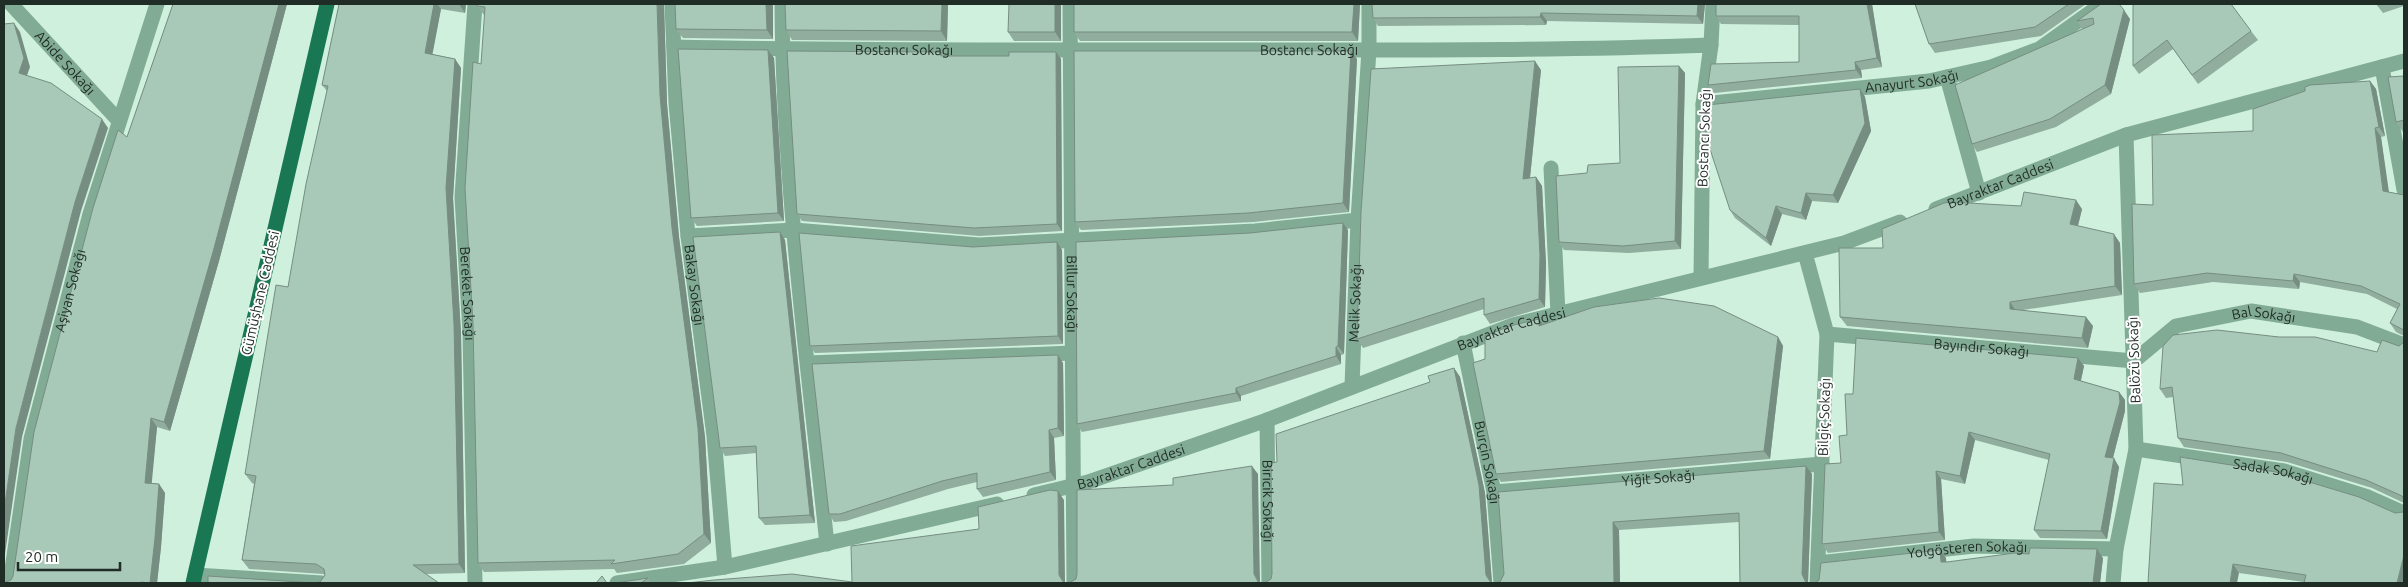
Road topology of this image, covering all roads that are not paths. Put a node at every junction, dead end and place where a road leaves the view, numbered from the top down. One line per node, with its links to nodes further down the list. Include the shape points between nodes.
1 (11, 4): 20 (street, Abide Sokağı)
2 (157, 4): 20 (street, Aşiyan Sokağı)
3 (327, 4): 49 (main road, Gümüşhane Caddesi)
4 (475, 4): 52 (street, Bereket Sokağı, via 462,197 470,333)
5 (672, 4): 12 (street, Bakay Sokağı)
6 (782, 4): 13 (street)
7 (1070, 4): 14 (street, Billur Sokağı)
8 (1369, 4): 15 (street, Melik Sokağı)
9 (1713, 4): 11 (street)
10 (2102, 4): 18 (street, Anayurt Sokağı, via 2039,49 1991,67)
11 (1711, 45): 15 (street, Bostancı Sokağı, via 1566,50); 19 (street, Bostancı Sokağı)
12 (674, 47): 13 (street, Bostancı Sokağı); 27 (street, Bakay Sokağı)
13 (782, 50): 14 (street, Bostancı Sokağı); 26 (street)
14 (1070, 50): 15 (street, Bostancı Sokağı); 28 (street, Billur Sokağı)
15 (1369, 50): 25 (street, Melik Sokağı)
16 (2404, 61): 17 (street, Bayraktar Caddesi)
17 (2382, 67): 21 (street, Bayraktar Caddesi); 23 (street)
18 (1948, 77): 19 (street, Anayurt Sokağı); 24 (street)
19 (1703, 104): 30 (street, Bostancı Sokağı)
20 (120, 121): 50 (street, Aşiyan Sokağı, via 90,214 31,439)
21 (2126, 135): 24 (street, Bayraktar Caddesi); 36 (street, Balözü Sokağı)
22 (1551, 168): 31 (street)
23 (2404, 190)
24 (1979, 193): 29 (street, Bayraktar Caddesi, via 1844,243)
25 (1358, 220): 28 (street, via 1255,231); 38 (street, Melik Sokağı)
26 (794, 230): 27 (street); 28 (street, via 979,245); 37 (street)
27 (688, 236): 48 (street, Bakay Sokağı, via 714,436)
28 (1073, 240): 35 (street, Billur Sokağı)
29 (1805, 253): 30 (street, Bayraktar Caddesi); 32 (street, Bilgiç Sokağı)
30 (1701, 278): 31 (street, Bayraktar Caddesi)
31 (1558, 314): 33 (street, Bayraktar Caddesi, via 1513,325)
32 (1828, 334): 36 (street, Bayındır Sokağı); 41 (street, Bilgiç Sokağı)
33 (1464, 343): 38 (street, Bayraktar Caddesi); 43 (street, Burçin Sokağı)
34 (2404, 345): 36 (street, Bal Sokağı, via 2357,327 2252,312 2176,326)
35 (1073, 353): 37 (street); 42 (street, Billur Sokağı)
36 (2134, 361): 40 (street, Balözü Sokağı)
37 (808, 363): 45 (street)
38 (1352, 387): 39 (street, Bayraktar Caddesi)
39 (1267, 420): 42 (street, Bayraktar Caddesi); 55 (street, Biricik Sokağı)
40 (2136, 449): 44 (street, Sadak Sokağı, via 2284,471 2368,497); 46 (street, Balözü Sokağı)
41 (1822, 464): 43 (street, Yiğit Sokağı); 47 (street, Bilgiç Sokağı)
42 (1073, 486): 45 (street, Bayraktar Caddesi); 54 (street, Billur Sokağı)
43 (1494, 492): 56 (street, Burçin Sokağı)
44 (2404, 513)
45 (827, 544): 48 (street, Bayraktar Caddesi)
46 (2116, 549): 47 (street, Yolgösteren Sokağı, via 1974,546); 58 (street, Balözü Sokağı)
47 (1818, 563): 57 (street, Bilgiç Sokağı)
48 (725, 567): 53 (street, Bayraktar Caddesi)
49 (194, 579): 51 (street)
50 (10, 583)
51 (322, 583)
52 (475, 583)
53 (617, 583)
54 (1074, 583)
55 (1268, 583)
56 (1500, 583)
57 (1817, 583)
58 (2112, 583)

